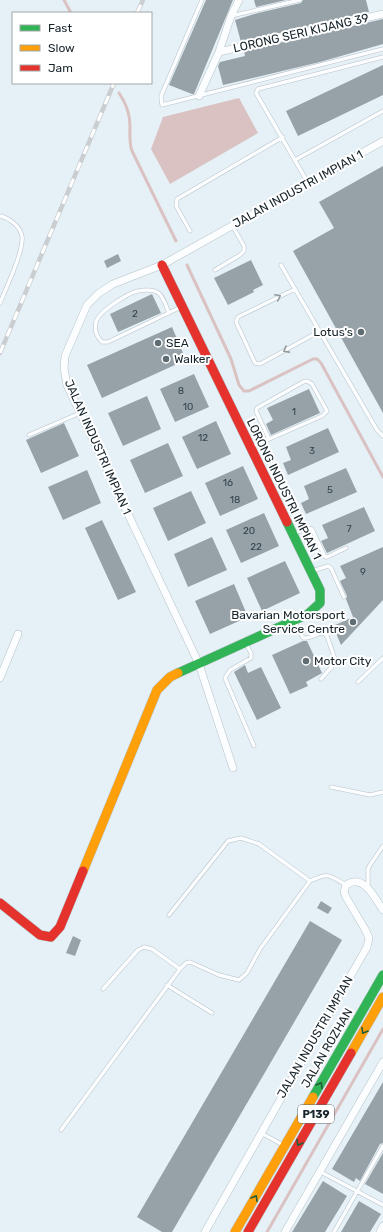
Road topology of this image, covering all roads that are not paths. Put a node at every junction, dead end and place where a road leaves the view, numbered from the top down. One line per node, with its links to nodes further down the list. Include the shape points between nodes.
1 (202, 0): 9 (lane, via 160,96 162,105)
2 (239, 0): 5 (street)
3 (300, 0): 5 (lane)
4 (383, 14): 7 (street, LORONG SERI KIJANG 39)
5 (231, 16): 7 (street)
6 (383, 49): 9 (lane)
7 (219, 52): 9 (street)
8 (383, 57): 11 (lane, via 258,89 256,93)
9 (199, 96)
10 (383, 112): 13 (lane)
11 (283, 137): 13 (lane); 17 (lane, via 176,199 176,206)
12 (383, 141): 14 (street, JALAN INDUSTRI IMPIAN 1)
13 (295, 160): 14 (lane)
14 (308, 183): 16 (street, JALAN INDUSTRI IMPIAN 1)
15 (0, 216): 22 (lane, via 14,223 22,234 22,248)
16 (232, 225): 18 (street, JALAN INDUSTRI IMPIAN 1); 20 (lane, via 244,246 244,251)
17 (190, 231)
18 (162, 265): 23 (street, LORONG INDUSTRI IMPIAN 1); 26 (street, JALAN INDUSTRI IMPIAN 1, via 113,284 87,305 65,356 64,368 67,384)
19 (281, 265): 21 (lane)
20 (215, 270)
21 (295, 288): 25 (lane); 25 (lane, one-way to 21, via 260,364 255,363 236,319)
22 (0, 303)
23 (182, 306): 24 (lane); 30 (street, LORONG INDUSTRI IMPIAN 1)
24 (169, 313): 24 (lane, via 162,296 157,292 137,291 102,313 96,322 97,336 102,342 108,342)
25 (320, 331): 28 (lane, via 377,430)
26 (80, 413): 27 (lane); 39 (street, JALAN INDUSTRI IMPIAN 1)
27 (29, 434)
28 (383, 436)
29 (269, 439): 29 (lane, via 256,411 257,408 303,382 312,384 327,411 326,414); 30 (lane)
30 (250, 447): 31 (street, LORONG INDUSTRI IMPIAN 1)
31 (293, 534): 32 (lane, via 306,528 312,529 325,557); 33 (street, LORONG INDUSTRI IMPIAN 1)
32 (346, 548)
33 (311, 572): 34 (lane, via 328,566 331,568); 35 (street, LORONG INDUSTRI IMPIAN 1, via 320,590 320,602 308,614)
34 (344, 597)
35 (294, 620): 37 (street, LORONG INDUSTRI IMPIAN 1); 41 (lane, via 303,638 321,633 327,636 336,662)
36 (18, 634): 40 (street)
37 (246, 643): 39 (street, LORONG INDUSTRI IMPIAN 1); 43 (lane, via 251,658 230,670 225,678)
38 (383, 658): 42 (lane)
39 (199, 664): 44 (street, JALAN INDUSTRI IMPIAN 1); 51 (street, LORONG INDUSTRI IMPIAN 1, via 170,677 157,690 60,927 51,937 40,935)
40 (0, 678)
41 (321, 679)
42 (358, 682)
43 (254, 746)
44 (233, 768)
45 (331, 787): 46 (lane, via 370,795)
46 (383, 792)
47 (383, 846): 50 (lane, via 368,869)
48 (310, 881): 49 (lane, via 330,876); 53 (lane, via 259,844 241,838 228,841); 54 (lane, via 260,949 247,973 239,980 219,975 190,962)
49 (346, 885): 50 (street, via 358,881); 66 (street, JALAN INDUSTRI IMPIAN, via 344,892 369,938 367,947)
50 (368, 888): 52 (street)
51 (0, 903)
52 (382, 909)
53 (169, 915)
54 (180, 969): 57 (lane); 58 (lane, via 152,949 144,947 138,950)
55 (383, 975): 60 (street)
56 (383, 983): 60 (street, JALAN ROZHAN / P139, via 376,995)
57 (167, 985): 63 (lane); 65 (lane)
58 (103, 989)
59 (383, 997): 62 (street, JALAN ROZHAN / P139)
60 (370, 998): 67 (street, JALAN ROZHAN / P139, one-way to 60)
61 (383, 1001): 62 (street)
62 (376, 1010): 75 (street, JALAN ROZHAN / P139, one-way to 75)
63 (212, 1013)
64 (383, 1062): 69 (street)
65 (61, 1130)
66 (261, 1133): 67 (lane); 73 (street, JALAN INDUSTRI IMPIAN)
67 (285, 1146): 74 (street, JALAN ROZHAN / P139, one-way to 67)
68 (383, 1146): 70 (lane)
69 (320, 1171): 70 (lane); 76 (street)
70 (357, 1191): 71 (lane); 77 (lane)
71 (383, 1205)
72 (383, 1226): 78 (street)
73 (205, 1232)
74 (236, 1232)
75 (248, 1232)
76 (285, 1232)
77 (334, 1232)
78 (380, 1232)

